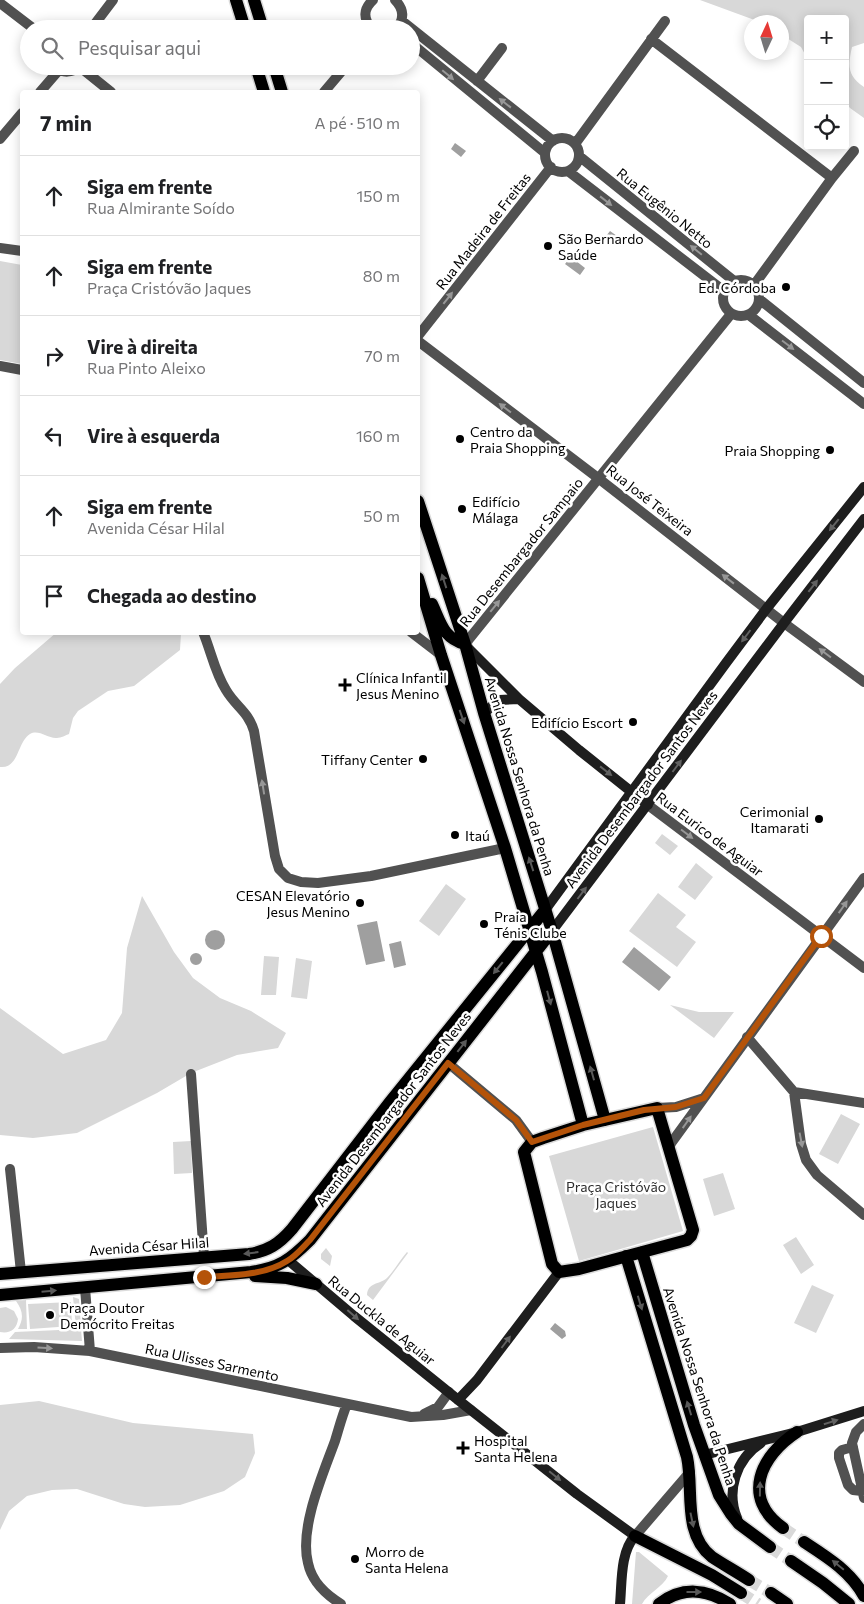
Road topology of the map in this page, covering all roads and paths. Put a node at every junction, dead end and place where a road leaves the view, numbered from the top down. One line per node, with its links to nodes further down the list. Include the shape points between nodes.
1 (113, 0): 9 (street)
2 (236, 0): 10 (main road)
3 (254, 0): 11 (main road)
4 (358, 0): 7 (street)
5 (399, 2): 13 (street, via 402,10)
6 (0, 3): 8 (street)
7 (370, 4): 12 (street)
8 (22, 20)
9 (99, 20)
10 (242, 20)
11 (260, 20)
12 (366, 20)
13 (400, 20)
14 (665, 21): 16 (street)
15 (420, 40): 24 (street)
16 (651, 40): 33 (street); 39 (street)
17 (502, 48): 24 (street)
18 (420, 50): 35 (street, one-way to 35)
19 (52, 75): 25 (street)
20 (90, 75): 26 (street)
21 (259, 75): 27 (main road)
22 (277, 75): 28 (main road)
23 (338, 75): 29 (street)
24 (477, 81): 32 (street, one-way to 24)
25 (41, 90)
26 (109, 90)
27 (263, 90)
28 (281, 90)
29 (326, 90)
30 (20, 115): 31 (street)
31 (0, 139)
32 (553, 141): 33 (street, via 569,139); 35 (street)
33 (576, 144): 36 (street)
34 (854, 151): 39 (street)
35 (545, 153): 37 (street)
36 (579, 156): 38 (street); 42 (street, Rua Eugênio Netto, one-way to 36)
37 (551, 168): 38 (street); 48 (street, Rua Madeira de Freitas, one-way to 37)
38 (568, 171): 44 (street, Rua Eugênio Netto, one-way to 44)
39 (832, 178): 43 (street)
40 (0, 248): 41 (street)
41 (20, 251)
42 (734, 281): 43 (street, via 744,280); 44 (street)
43 (754, 285): 45 (street)
44 (724, 291): 46 (street, via 722,300)
45 (760, 300): 47 (street); 52 (street)
46 (731, 314): 47 (street); 56 (street, Rua Desembargador Sampaio)
47 (749, 315): 54 (street, one-way to 54)
48 (420, 333)
49 (420, 343): 56 (street, Rua José Teixeira, one-way to 49)
50 (0, 366): 51 (street)
51 (20, 370)
52 (852, 373): 53 (street); 54 (street)
53 (864, 383)
54 (841, 386): 55 (street)
55 (864, 404)
56 (598, 478): 63 (street, Rua José Teixeira, one-way to 56); 67 (street, Rua Desembargador Sampaio, one-way to 56)
57 (864, 487): 63 (main road, Avenida Desembargador Santos Neves, one-way to 63)
58 (420, 506): 67 (main road, Avenida Nossa Senhora da Penha, one-way to 58)
59 (864, 520): 64 (main road, Avenida Desembargador Santos Neves, one-way to 59)
60 (420, 577): 67 (main road, via 446,634)
61 (420, 592): 62 (main road)
62 (422, 606): 68 (main road)
63 (767, 608): 64 (street, Rua José Teixeira); 72 (main road, Avenida Desembargador Santos Neves, one-way to 72)
64 (784, 623): 69 (street, Rua José Teixeira, one-way to 64); 73 (main road, Avenida Desembargador Santos Neves, one-way to 64)
65 (204, 635): 74 (street, one-way to 65, via 370,876 318,883 288,878 275,856 251,721 226,691)
66 (415, 635): 68 (street)
67 (465, 644): 70 (main road, Rua Eurico de Aguiar); 71 (main road, Avenida Nossa Senhora da Penha)
68 (441, 654): 74 (main road, one-way to 74)
69 (864, 682)
70 (519, 699): 71 (main road, via 499,700); 72 (main road, Rua Eurico de Aguiar, one-way to 72)
71 (484, 713): 76 (main road, Avenida Nossa Senhora da Penha, one-way to 71)
72 (632, 792): 73 (main road, Rua Eurico de Aguiar); 76 (main road, Avenida Desembargador Santos Neves)
73 (648, 805): 78 (main road, Avenida Desembargador Santos Neves, one-way to 73); 79 (street, Rua Eurico de Aguiar, one-way to 79)
74 (505, 848): 77 (main road)
75 (864, 878): 79 (street, one-way to 75)
76 (545, 910): 77 (main road, Avenida Desembargador Santos Neves); 78 (main road, Avenida Nossa Senhora da Penha)
77 (529, 930): 80 (main road); 95 (main road, Avenida Desembargador Santos Neves, one-way to 95)
78 (552, 931): 80 (main road, Avenida Desembargador Santos Neves); 89 (main road, Avenida Nossa Senhora da Penha, one-way to 78)
79 (821, 936): 81 (street, Rua Eurico de Aguiar); 82 (street)
80 (535, 951): 83 (main road, Avenida Desembargador Santos Neves, one-way to 80); 90 (main road, one-way to 90)
81 (864, 968)
82 (747, 1037): 85 (street); 86 (street)
83 (448, 1063): 91 (street, via 516,1120); 99 (main road, Avenida Desembargador Santos Neves, via 310,1240)
84 (191, 1074): 98 (street)
85 (794, 1092): 87 (street); 94 (street, one-way to 94, via 806,1160 817,1176)
86 (704, 1098): 88 (street, via 676,1107); 92 (street, one-way to 86)
87 (864, 1103)
88 (657, 1108): 89 (main road); 92 (main road)
89 (605, 1120): 90 (main road)
90 (583, 1125): 91 (main road)
91 (532, 1142): 101 (main road, via 524,1152 552,1264)
92 (669, 1146): 96 (main road, via 693,1230 687,1240)
93 (10, 1169): 100 (street)
94 (864, 1214)
95 (292, 1230): 98 (main road, Avenida César Hilal, one-way to 98, via 279,1244 261,1252); 99 (main road, via 283,1251)
96 (642, 1252): 97 (main road); 120 (main road, Avenida Nossa Senhora da Penha, one-way to 96)
97 (626, 1256): 101 (main road); 117 (main road, one-way to 117)
98 (204, 1257): 100 (main road, Avenida César Hilal)
99 (288, 1260): 103 (main road, via 263,1270); 104 (main road, Rua Duckla de Aguiar)
100 (21, 1272): 102 (main road, Avenida César Hilal)
101 (559, 1272): 110 (main road, one-way to 101, via 477,1380)
102 (0, 1274)
103 (225, 1275): 104 (main road, via 287,1278); 105 (main road)
104 (316, 1284): 109 (main road, Rua Duckla de Aguiar, one-way to 109)
105 (85, 1288): 106 (main road, one-way to 105); 108 (street)
106 (0, 1295)
107 (0, 1348): 108 (street, Rua Ulisses Sarmento, one-way to 108)
108 (90, 1351): 111 (street, Rua Ulisses Sarmento)
109 (449, 1392): 110 (main road, Rua Duckla de Aguiar); 114 (street, via 433,1410)
110 (458, 1400): 112 (main road, Rua Duckla de Aguiar)
111 (347, 1404): 114 (street, Rua Ulisses Sarmento); 133 (street, via 319,1482 305,1546 312,1576 324,1592)
112 (471, 1410): 114 (street, Rua Ulisses Sarmento); 125 (main road, Rua Duckla de Aguiar, one-way to 125)
113 (864, 1411): 116 (main road, one-way to 113)
114 (416, 1417)
115 (864, 1424): 119 (street, via 853,1438)
116 (797, 1432): 118 (main road); 124 (main road, one-way to 116, via 762,1507 759,1483 770,1458)
117 (682, 1441): 120 (main road, via 692,1453); 121 (main road)
118 (764, 1441): 120 (main road); 123 (main road, via 745,1458 734,1481 732,1499)
119 (853, 1447): 122 (street); 122 (street, via 842,1450 839,1458 848,1485)
120 (704, 1455): 123 (main road, Avenida Nossa Senhora da Penha, via 724,1505)
121 (690, 1472): 125 (street); 129 (main road, one-way to 129, via 691,1515 700,1543 711,1556)
122 (863, 1495)
123 (739, 1524): 127 (main road, Avenida Nossa Senhora da Penha)
124 (783, 1528)
125 (635, 1536): 130 (main road); 134 (main road, via 626,1558)
126 (804, 1542): 132 (main road, one-way to 126, via 838,1565)
127 (770, 1547)
128 (791, 1561): 138 (main road)
129 (749, 1580)
130 (741, 1593)
131 (770, 1593): 137 (main road)
132 (864, 1596)
133 (341, 1604)
134 (620, 1604)
135 (659, 1604): 136 (main road, one-way to 136, via 674,1595 692,1591 711,1594)
136 (730, 1604)
137 (787, 1604)
138 (848, 1604)

